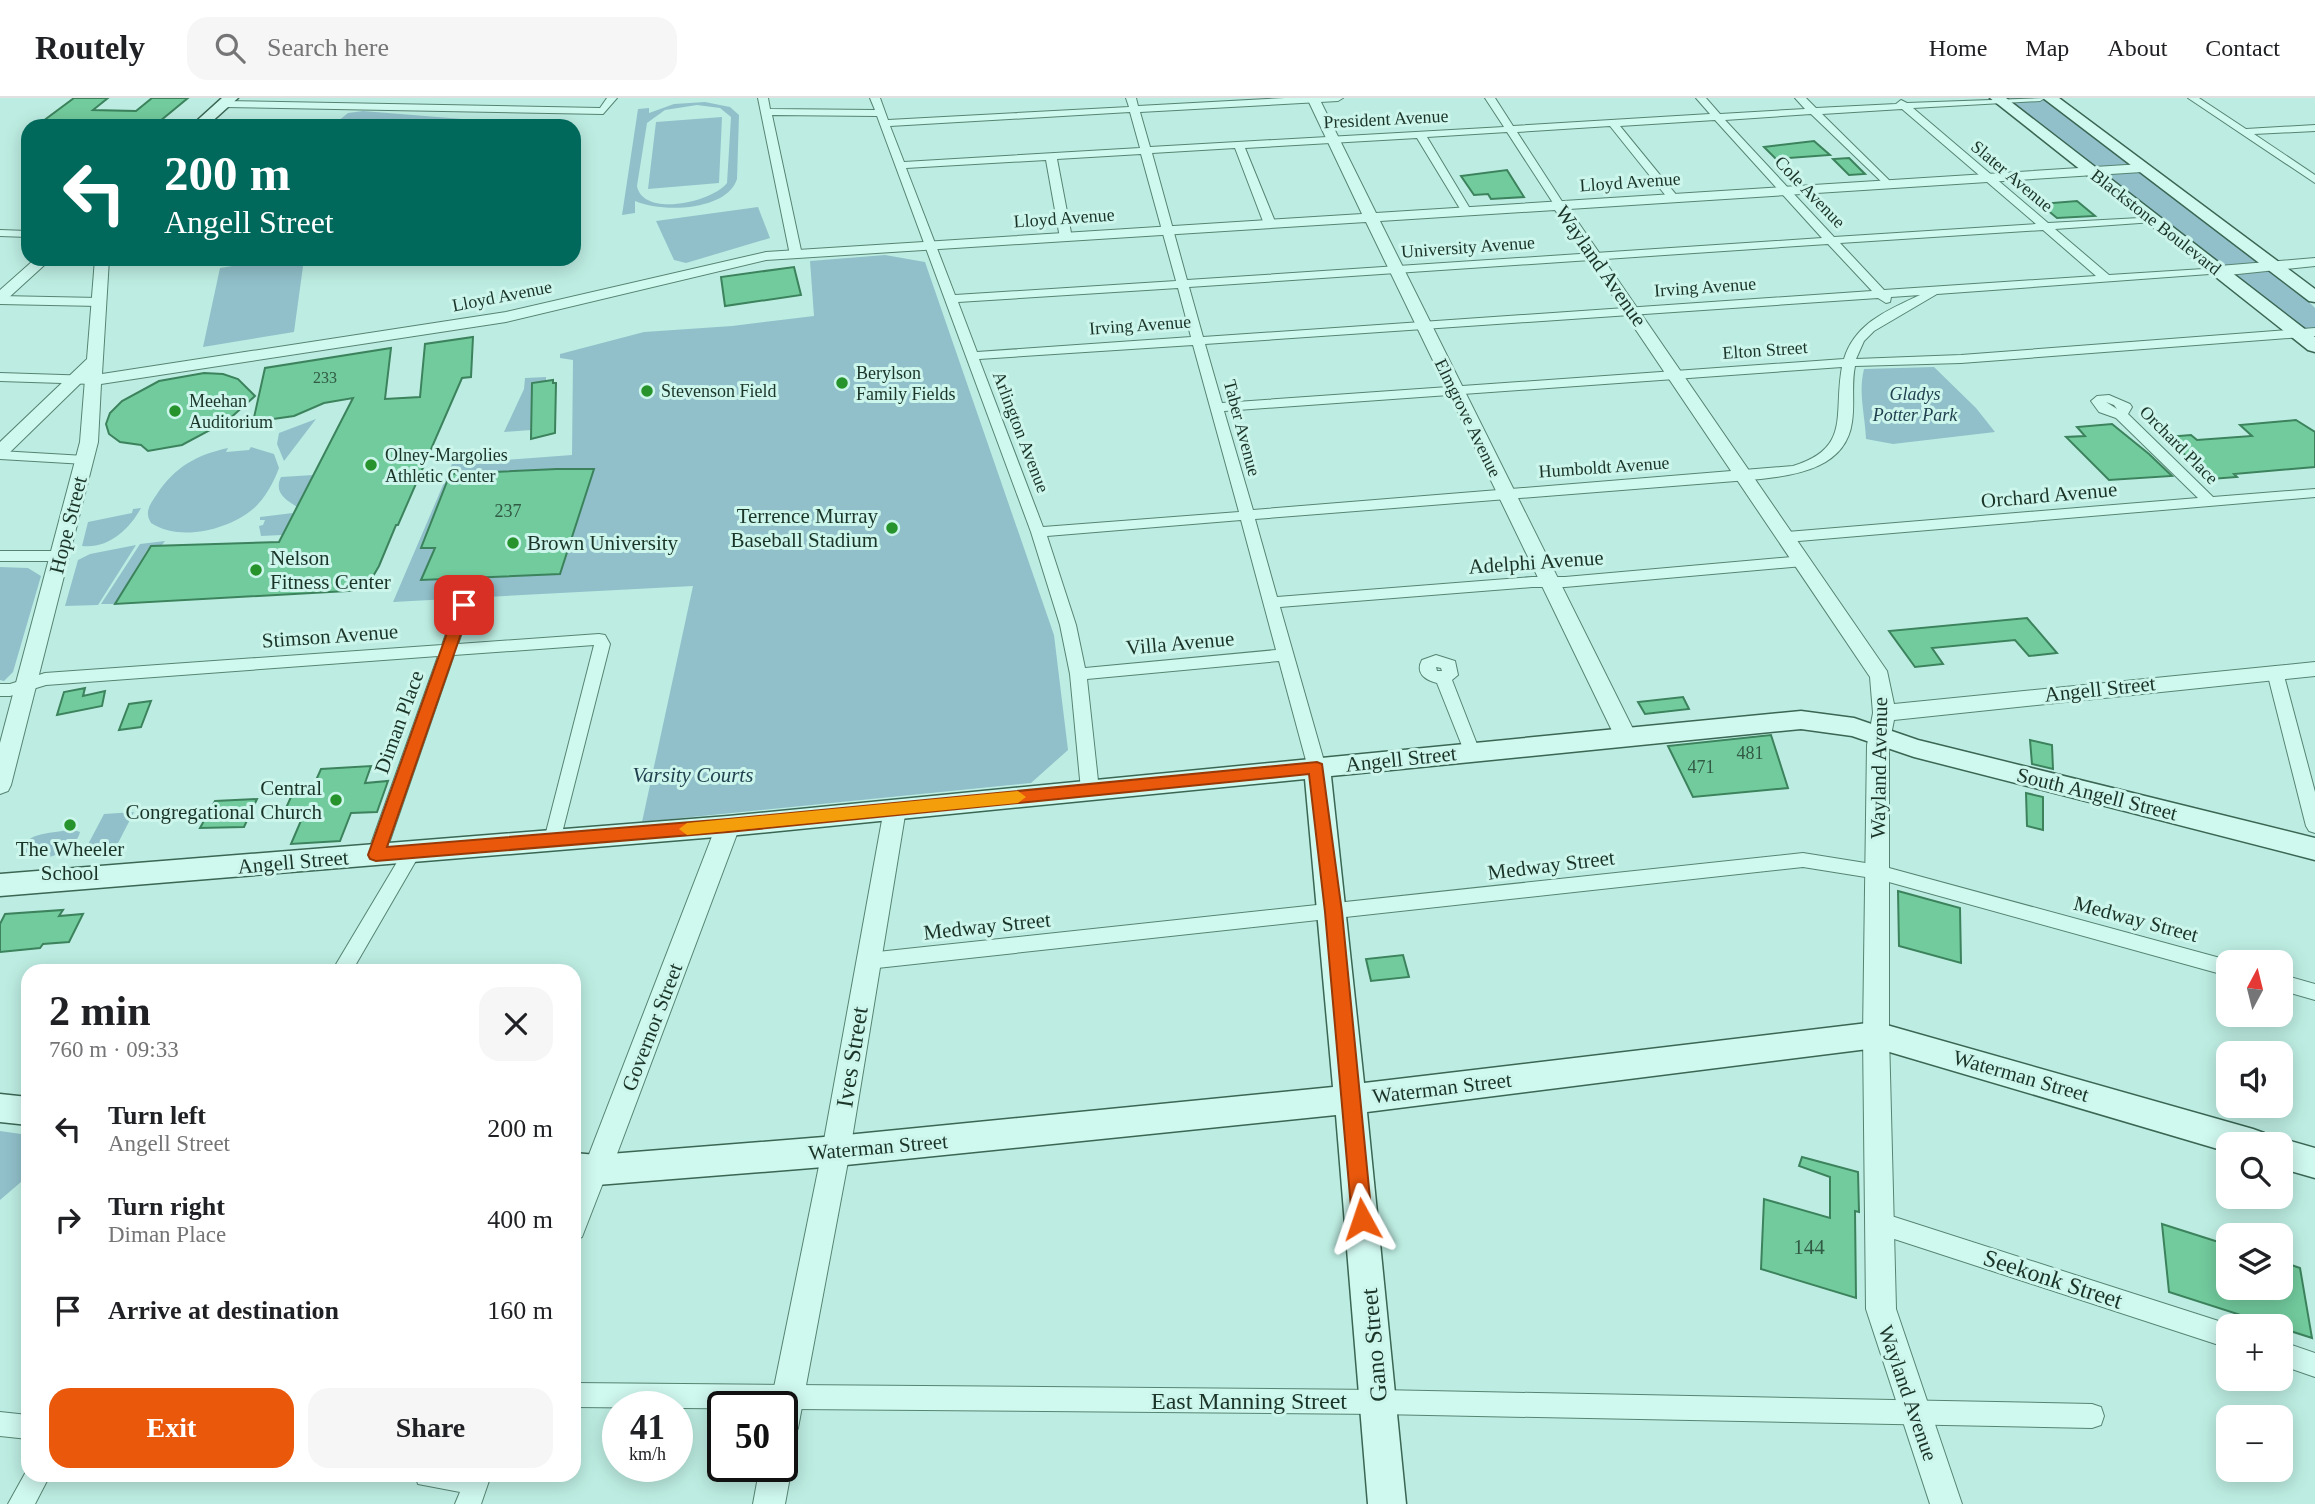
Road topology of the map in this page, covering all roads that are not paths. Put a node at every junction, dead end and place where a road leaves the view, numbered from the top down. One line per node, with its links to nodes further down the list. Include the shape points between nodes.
1 (612, 98): 14 (street, via 603,110)
2 (763, 98): 19 (street)
3 (875, 98): 21 (street, Arlington Avenue)
4 (1131, 98): 17 (street, Taber Avenue)
5 (1338, 98): 12 (street)
6 (1490, 98): 25 (street, Wayland Avenue)
7 (1701, 98): 20 (street, Cole Avenue)
8 (1800, 98): 18 (street)
9 (2040, 98): 13 (street, President Avenue)
10 (2050, 98): 33 (main road, Blackstone Boulevard)
11 (2193, 98): 26 (street)
12 (1313, 99): 15 (street); 28 (street, Elmgrove Avenue)
13 (1999, 99): 16 (street, President Avenue); 34 (main road, Blackstone Boulevard)
14 (227, 101): 22 (main road)
15 (1221, 102): 17 (street)
16 (1900, 102): 18 (street, President Avenue); 35 (street, Slater Avenue)
17 (1135, 110): 21 (street); 30 (street, Taber Avenue)
18 (1812, 111): 20 (street, President Avenue); 37 (street)
19 (767, 112): 21 (street); 52 (street)
20 (1716, 117): 23 (street, President Avenue); 38 (street, Cole Avenue)
21 (884, 118): 32 (street, Arlington Avenue)
22 (206, 119)
23 (1613, 123): 25 (street, President Avenue); 39 (street)
24 (2315, 128): 26 (street)
25 (1507, 129): 27 (street, President Avenue); 40 (street, Wayland Avenue)
26 (2244, 132): 36 (street)
27 (1420, 134): 28 (street, President Avenue); 41 (street)
28 (1333, 139): 29 (street, President Avenue); 42 (street, Elmgrove Avenue)
29 (1238, 145): 30 (street, President Avenue); 44 (street)
30 (1147, 150): 31 (street, President Avenue); 46 (street, Taber Avenue)
31 (1051, 156): 32 (street, President Avenue); 49 (street)
32 (902, 165): 51 (street, Arlington Avenue)
33 (2142, 168): 34 (street, Lloyd Avenue); 57 (main road, Blackstone Boulevard)
34 (2092, 172): 35 (street, Lloyd Avenue); 43 (main road, Blackstone Boulevard)
35 (1988, 179): 37 (street, Lloyd Avenue); 45 (street, Slater Avenue)
36 (2315, 180)
37 (1888, 185): 38 (street, Lloyd Avenue)
38 (1786, 192): 39 (street, Lloyd Avenue); 50 (street, Cole Avenue)
39 (1674, 199): 40 (street, Lloyd Avenue)
40 (1560, 206): 41 (street, Lloyd Avenue); 53 (street, Wayland Avenue)
41 (1467, 212): 42 (street, Lloyd Avenue)
42 (1372, 218): 44 (street, Lloyd Avenue); 58 (street, Elmgrove Avenue)
43 (2154, 219): 45 (street, University Avenue); 59 (main road, Blackstone Boulevard)
44 (1270, 224): 46 (street, Lloyd Avenue)
45 (2044, 226): 50 (street, University Avenue); 60 (street, Slater Avenue)
46 (1166, 230): 49 (street, Lloyd Avenue); 61 (street, Taber Avenue)
47 (0, 233): 48 (street)
48 (21, 234)
49 (1066, 238): 51 (street, Lloyd Avenue)
50 (1832, 240): 53 (street, University Avenue); 63 (street, Cole Avenue)
51 (931, 246): 52 (street, Lloyd Avenue); 66 (street, Arlington Avenue)
52 (796, 254): 79 (street, Lloyd Avenue, via 755,257 506,317)
53 (1595, 256): 58 (street, University Avenue); 69 (street, Wayland Avenue)
54 (2315, 264): 57 (street, Irving Avenue)
55 (36, 266): 65 (street)
56 (102, 266): 67 (street, Hope Street)
57 (2276, 267): 59 (street, Irving Avenue); 64 (main road, Blackstone Boulevard)
58 (1396, 270): 61 (street, University Avenue); 70 (street, Elmgrove Avenue)
59 (2218, 271): 60 (street, Irving Avenue); 71 (main road, Blackstone Boulevard)
60 (2106, 278): 62 (street, Irving Avenue)
61 (1182, 284): 66 (street, University Avenue); 72 (street, Taber Avenue)
62 (1938, 290): 63 (street, Irving Avenue); 68 (street, Humboldt Avenue)
63 (1881, 293): 68 (street, Cole Avenue); 69 (street, Irving Avenue)
64 (2315, 297)
65 (0, 299): 67 (street)
66 (952, 299): 74 (street, Arlington Avenue)
67 (99, 302): 75 (street, Hope Street)
68 (1896, 310): 76 (street, Humboldt Avenue, via 1863,334)
69 (1632, 311): 70 (street, Irving Avenue); 77 (street, Wayland Avenue)
70 (1423, 325): 72 (street, Irving Avenue); 81 (street, Elmgrove Avenue)
71 (2307, 333): 73 (main road, Blackstone Boulevard); 76 (street, Elton Street, via 1961,359)
72 (1198, 341): 74 (street, Irving Avenue); 82 (street, Taber Avenue)
73 (2315, 346)
74 (972, 356): 91 (street, Arlington Avenue)
75 (95, 360): 79 (street, Hope Street); 80 (street)
76 (1850, 362): 77 (street, Elton Street); 86 (street, Humboldt Avenue, via 1843,434 1828,454 1800,468)
77 (1676, 373): 81 (street, Elton Street); 86 (street, Wayland Avenue)
78 (0, 377): 80 (street, Lloyd Avenue)
79 (93, 380): 80 (street, Lloyd Avenue); 85 (street, Hope Street)
80 (71, 381): 84 (street)
81 (1455, 389): 82 (street, Elton Street); 88 (street, Elmgrove Avenue)
82 (1219, 407): 90 (street, Taber Avenue)
83 (2121, 415): 89 (street, Orchard Place)
84 (0, 454): 85 (street)
85 (85, 460): 94 (street, Hope Street)
86 (1745, 475): 88 (street, Humboldt Avenue); 92 (street, Wayland Avenue)
87 (2315, 493): 89 (street, Orchard Avenue)
88 (1506, 494): 90 (street, Humboldt Avenue); 96 (street, Elmgrove Avenue)
89 (2211, 503): 92 (street, Orchard Avenue)
90 (1245, 515): 91 (street, Humboldt Avenue); 97 (street, Taber Avenue)
91 (1038, 532): 103 (street, Arlington Avenue, via 1068,625)
92 (1787, 537): 95 (street, Wayland Avenue)
93 (0, 556): 94 (street)
94 (61, 556): 105 (street, Hope Street)
95 (1803, 561): 96 (street, Adelphi Avenue); 107 (street, Wayland Avenue, via 1876,669)
96 (1548, 582): 97 (street, Adelphi Avenue); 108 (street, Elmgrove Avenue)
97 (1272, 603): 100 (street, Taber Avenue)
98 (464, 605): 99 (street, Diman Place)
99 (450, 650): 105 (street, Stimson Avenue, via 45,678); 116 (street, Stimson Avenue, via 599,639 602,644); 119 (street, Diman Place)
100 (1286, 654): 103 (street, Villa Avenue); 110 (street, Taber Avenue)
101 (2315, 669): 102 (street, Angell Street)
102 (2275, 672): 107 (street, Angell Street); 115 (street)
103 (1078, 674): 112 (street, Arlington Avenue)
104 (1443, 678): 109 (street)
105 (26, 684): 106 (street, Stimson Avenue); 111 (street, Hope Street)
106 (0, 690)
107 (1882, 725): 108 (main road, Angell Street, via 1801,720); 117 (main road, South Angell Street, via 1914,748); 120 (street, Wayland Avenue)
108 (1626, 737): 109 (main road, Angell Street)
109 (1472, 752): 110 (main road, Angell Street)
110 (1317, 768): 112 (main road, Angell Street); 122 (main road, Gano Street)
111 (0, 785)
112 (1090, 790): 113 (main road, Angell Street)
113 (895, 809): 114 (main road, Angell Street); 123 (street, Ives Street)
114 (728, 826): 116 (main road, Angell Street); 136 (street, Governor Street)
115 (2315, 826)
116 (554, 840): 118 (main road, Angell Street)
117 (2315, 849)
118 (412, 852): 119 (main road, Angell Street); 124 (street)
119 (376, 855): 121 (main road, Angell Street)
120 (1878, 872): 122 (street, Medway Street, via 1835,863 1777,862); 125 (street, Medway Street); 128 (street, Wayland Avenue)
121 (0, 885)
122 (1333, 912): 123 (street, Medway Street); 129 (main road, Gano Street)
123 (867, 961): 133 (street, Ives Street)
124 (346, 964)
125 (2216, 965)
126 (2293, 986): 127 (street)
127 (2315, 992)
128 (1876, 1035): 129 (main road, Waterman Street); 132 (main road, Waterman Street); 138 (street, Wayland Avenue)
129 (1351, 1099): 133 (main road, Waterman Street); 146 (main road, Gano Street)
130 (0, 1108): 131 (main road)
131 (21, 1110)
132 (2216, 1133)
133 (836, 1152): 136 (main road, Waterman Street); 142 (street, Ives Street)
134 (2293, 1157): 135 (main road)
135 (2315, 1163)
136 (586, 1169): 137 (street, Governor Street)
137 (581, 1194)
138 (1879, 1223): 139 (street, Seekonk Street); 147 (street, Wayland Avenue, via 1881,1314)
139 (2216, 1332)
140 (2293, 1357): 141 (street)
141 (2315, 1364)
142 (788, 1391)
143 (581, 1395): 144 (street, East Manning Street)
144 (707, 1397)
145 (798, 1398): 146 (street, East Manning Street)
146 (1379, 1402): 147 (street, East Manning Street); 157 (main road, Gano Street)
147 (1914, 1411): 148 (street, East Manning Street); 158 (street, Wayland Avenue)
148 (2092, 1416)
149 (0, 1424): 150 (street)
150 (21, 1426)
151 (34, 1482): 155 (street)
152 (455, 1482): 154 (street)
153 (773, 1482): 156 (street)
154 (475, 1487)
155 (21, 1504)
156 (769, 1504)
157 (1387, 1504)
158 (1946, 1504)

